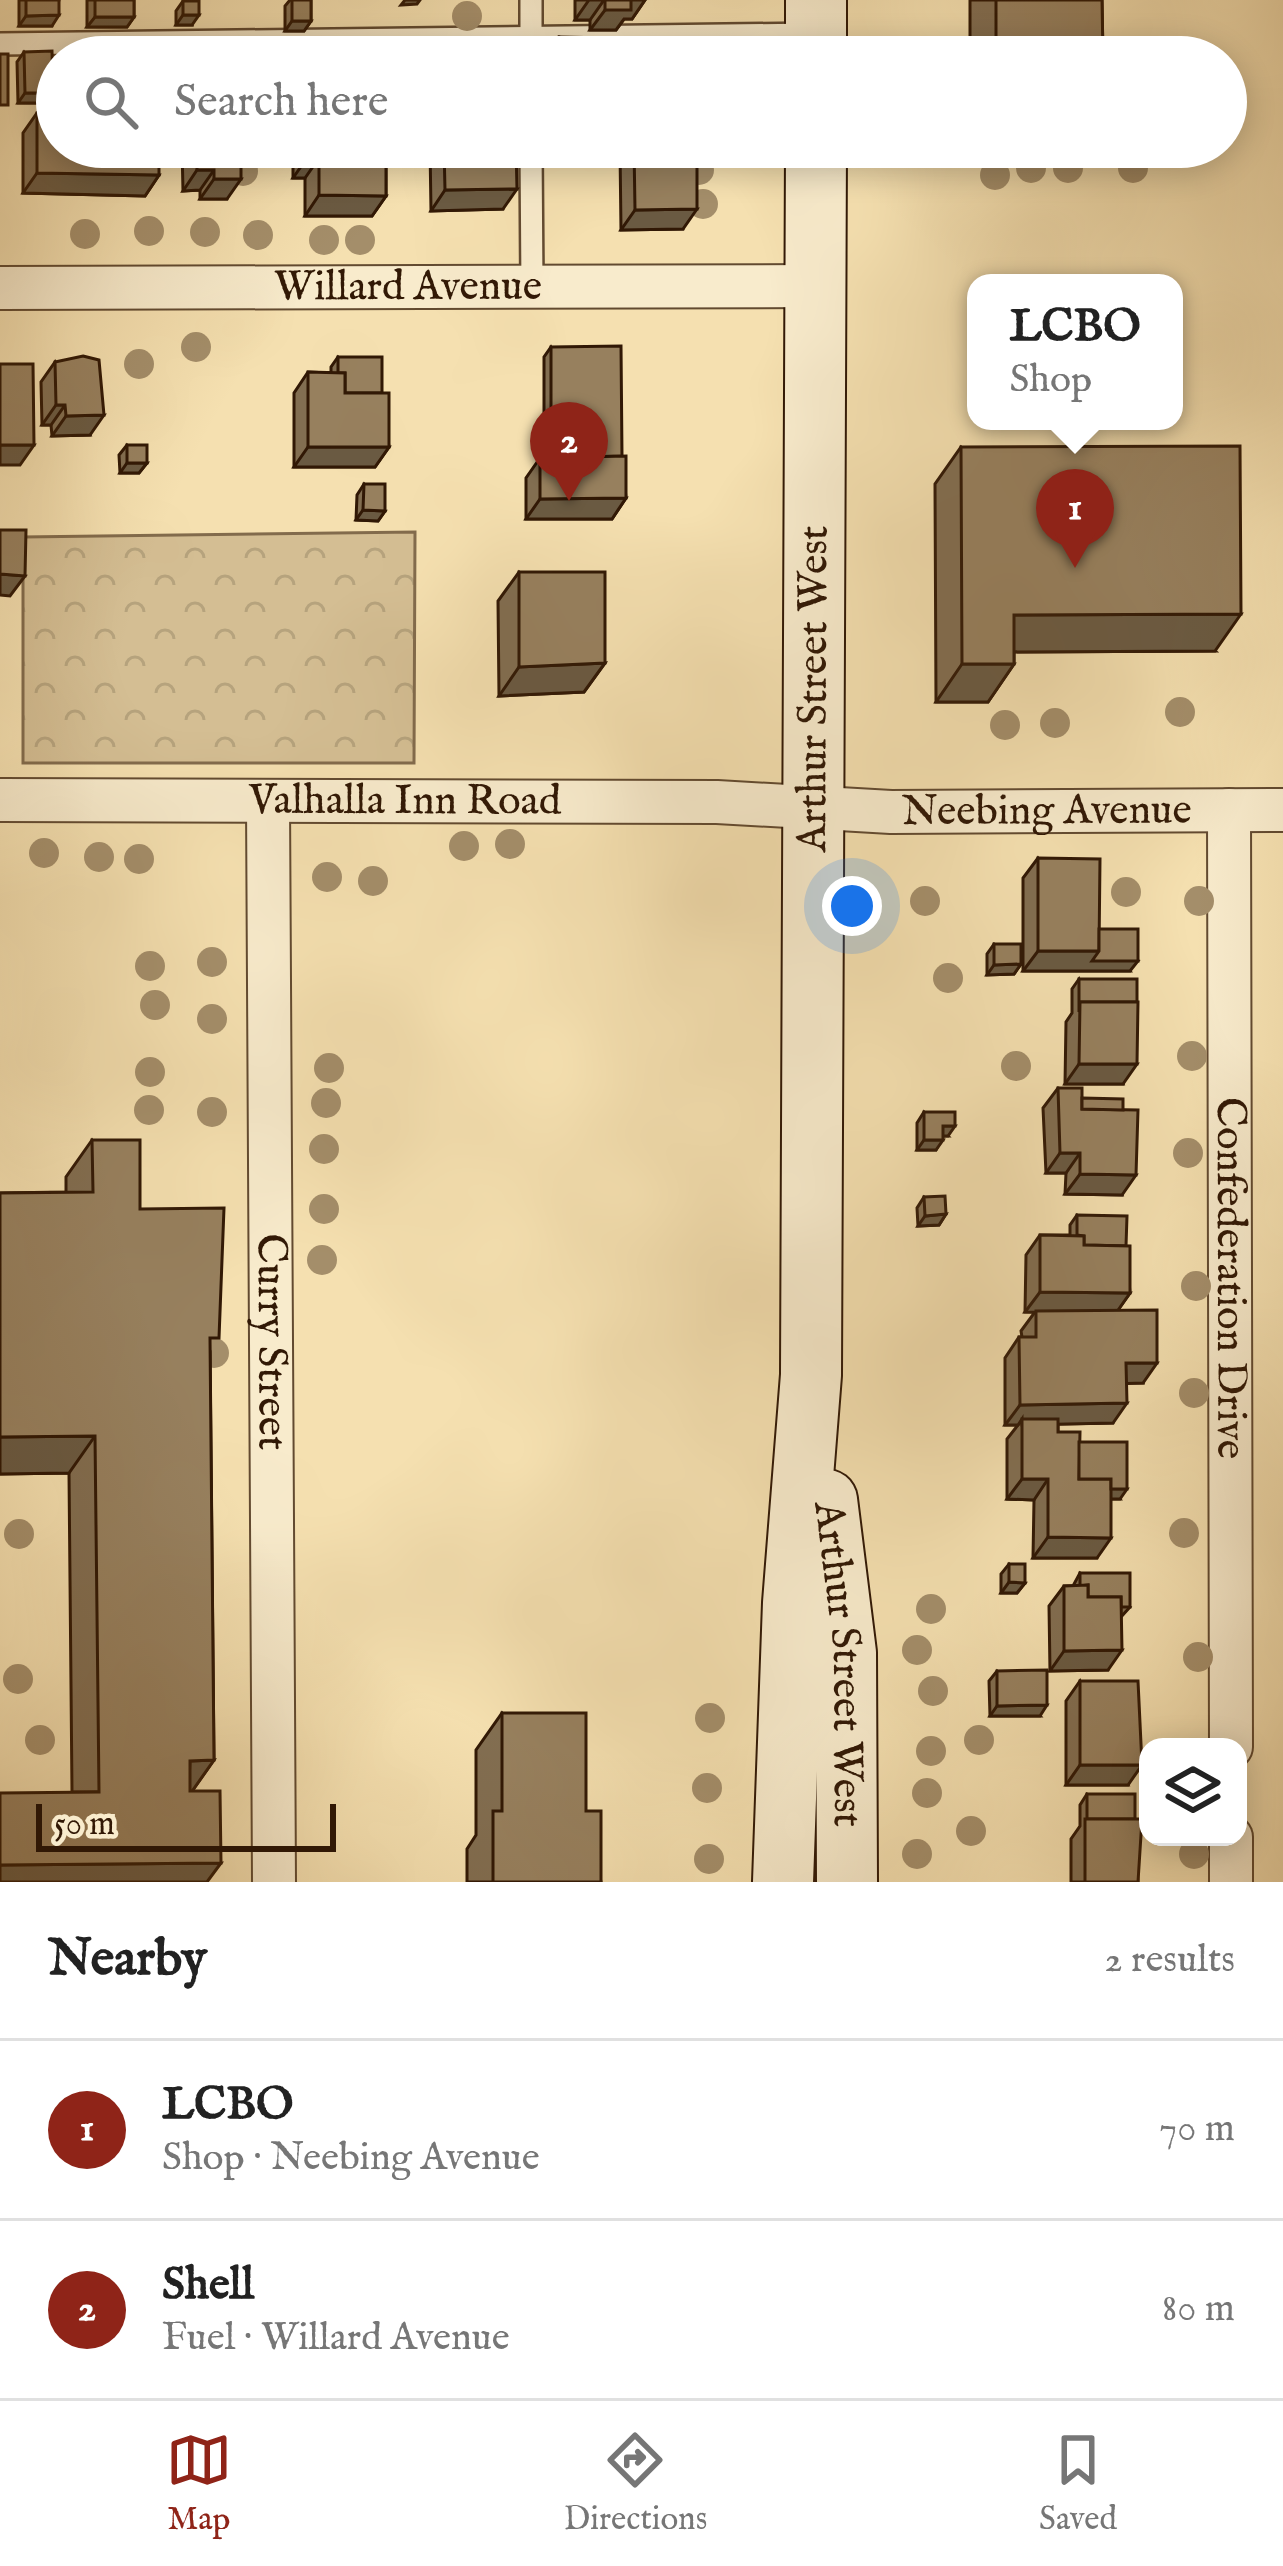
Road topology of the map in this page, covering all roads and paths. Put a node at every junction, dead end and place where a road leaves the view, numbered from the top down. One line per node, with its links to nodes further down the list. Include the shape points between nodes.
1 (531, 0): 3 (lane)
2 (816, 30): 4 (lane)
3 (531, 36)
4 (715, 36)
5 (0, 44): 6 (lane)
6 (36, 44)
7 (531, 168): 11 (lane)
8 (816, 168): 9 (main road, Arthur Street West)
9 (816, 286): 11 (street, Willard Avenue); 14 (main road, Arthur Street West)
10 (0, 288): 11 (street, Willard Avenue)
11 (532, 288)
12 (0, 800): 13 (street, Valhalla Inn Road)
13 (268, 802): 14 (street, Valhalla Inn Road); 20 (street, Curry Street)
14 (811, 804): 15 (street, Neebing Avenue, via 891,812); 17 (main road, Arthur Street West)
15 (1229, 810): 16 (street, Neebing Avenue); 18 (street, Confederation Drive)
16 (1283, 810)
17 (811, 1375): 21 (main road, Arthur Street West); 22 (main road, Arthur Street West, via 846,1653)
18 (1231, 1738)
19 (1231, 1846): 23 (street)
20 (274, 1882)
21 (783, 1882)
22 (847, 1882)
23 (1231, 1882)

